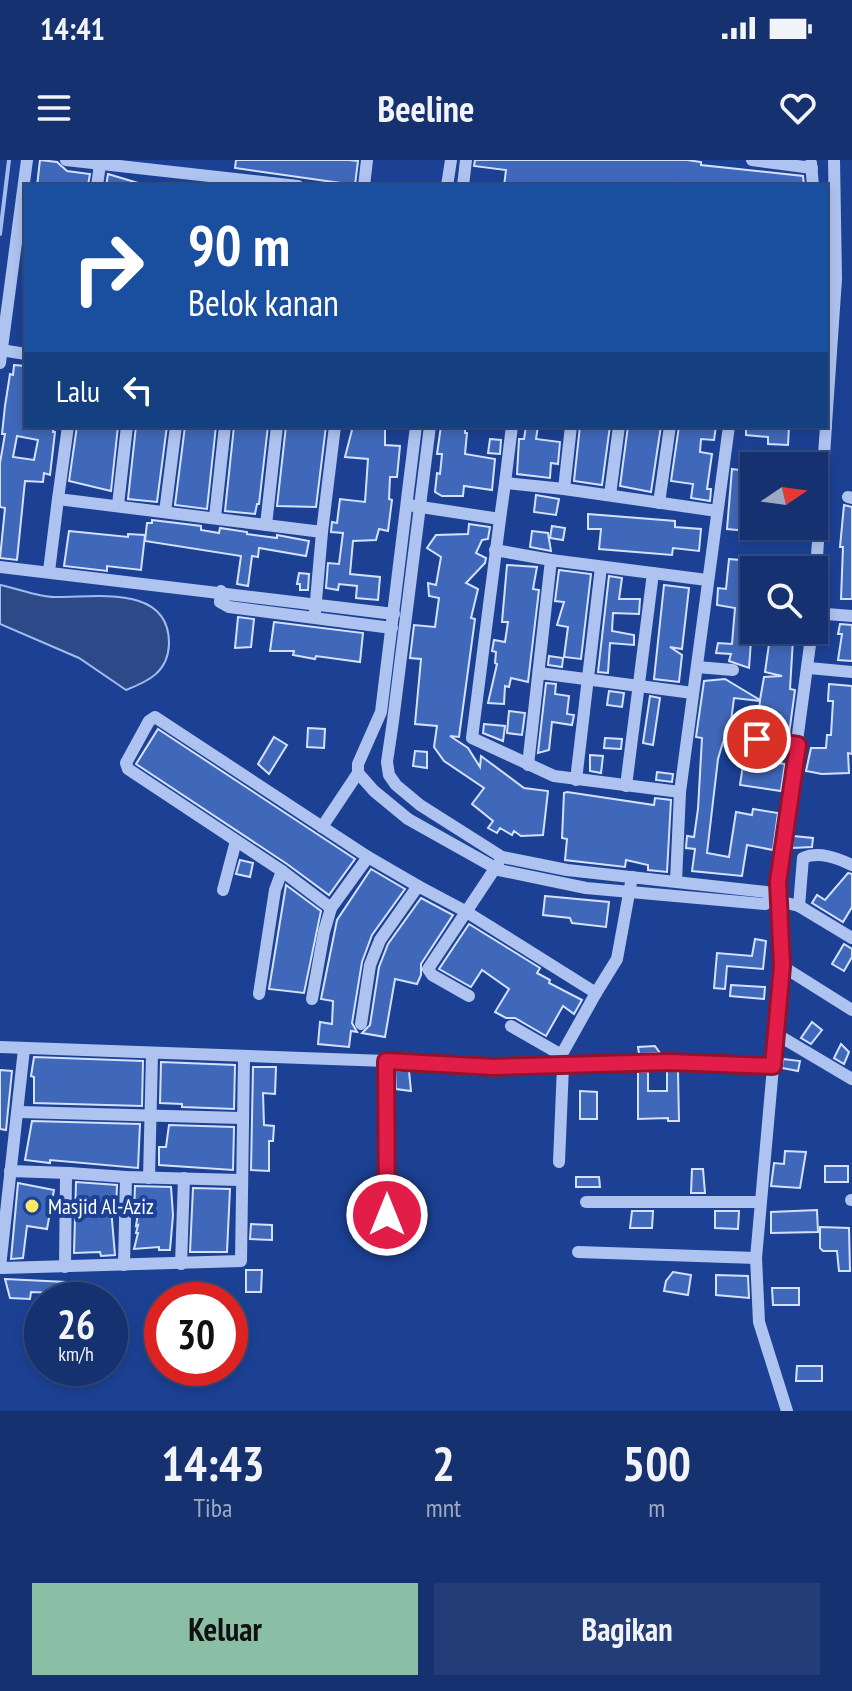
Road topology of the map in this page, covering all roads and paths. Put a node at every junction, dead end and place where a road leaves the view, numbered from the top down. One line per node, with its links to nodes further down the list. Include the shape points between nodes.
1 (27, 160): 20 (street)
2 (66, 160): 8 (street)
3 (367, 160): 12 (street)
4 (451, 160): 13 (street)
5 (466, 160): 14 (street)
6 (752, 160): 9 (street)
7 (834, 160): 16 (street)
8 (100, 164): 10 (street); 11 (street)
9 (811, 164): 15 (street)
10 (97, 184)
11 (280, 184)
12 (364, 184)
13 (447, 184)
14 (463, 184)
15 (813, 184)
16 (831, 246): 17 (street)
17 (836, 279): 18 (street); 21 (street)
18 (852, 282)
19 (24, 354): 20 (street)
20 (1, 357)
21 (828, 396)
22 (68, 428): 39 (street)
23 (127, 428): 41 (street)
24 (176, 428): 44 (street)
25 (225, 428): 45 (street)
26 (277, 428): 47 (street)
27 (335, 428): 48 (street)
28 (416, 428): 42 (street)
29 (430, 428): 42 (street)
30 (512, 428): 36 (street)
31 (571, 428): 37 (street)
32 (619, 428): 38 (street)
33 (670, 428): 40 (street)
34 (729, 428): 43 (street)
35 (826, 428): 50 (street)
36 (505, 483): 37 (street); 46 (street)
37 (564, 489): 38 (street)
38 (610, 495): 40 (street)
39 (58, 499): 41 (street); 54 (street)
40 (659, 503): 43 (street)
41 (118, 505): 44 (street)
42 (414, 506): 46 (street); 58 (street); 73 (street)
43 (717, 511): 56 (street)
44 (165, 512): 45 (street)
45 (215, 517): 47 (street)
46 (500, 519): 49 (street)
47 (266, 525): 48 (street)
48 (322, 532): 57 (street)
49 (495, 550): 51 (street); 75 (street, via 471,734 476,742)
50 (817, 556)
51 (551, 560): 53 (street); 67 (street)
52 (0, 567): 54 (street)
53 (601, 567): 55 (street); 68 (street)
54 (49, 571): 57 (street, via 221,591 220,602 229,607)
55 (653, 573): 56 (street); 69 (street)
56 (707, 580): 63 (street)
57 (315, 611): 58 (street); 61 (street)
58 (394, 614): 61 (street)
59 (828, 614): 60 (street)
60 (852, 616)
61 (392, 628): 72 (street, via 381,712)
62 (811, 644): 64 (street)
63 (697, 667): 65 (street); 70 (street)
64 (809, 668): 66 (street); 74 (street)
65 (733, 670)
66 (852, 672)
67 (539, 673): 68 (street); 75 (street)
68 (588, 679): 69 (street); 78 (street)
69 (638, 686): 70 (street); 79 (street)
70 (693, 693): 81 (street)
71 (743, 736): 74 (street)
72 (371, 737): 73 (street); 76 (street)
73 (388, 745): 77 (street)
74 (798, 745): 93 (street)
75 (528, 765): 78 (street)
76 (358, 773): 80 (street); 82 (street)
77 (391, 778): 80 (street); 85 (street)
78 (576, 780): 79 (street)
79 (626, 786): 81 (street)
80 (374, 791): 85 (street, via 408,819)
81 (680, 792): 89 (street)
82 (322, 827): 83 (street, via 160,719 149,721 126,763 128,769); 84 (street)
83 (236, 841): 87 (street); 91 (street)
84 (368, 857): 90 (street); 95 (street)
85 (498, 863): 88 (street); 92 (street, via 552,883); 96 (street)
86 (852, 865): 94 (street, via 821,855 803,858)
87 (282, 871): 95 (street); 100 (street)
88 (632, 877): 89 (street); 92 (street)
89 (676, 881): 93 (street, via 766,892)
90 (418, 886): 96 (street); 104 (street, via 380,940 370,965)
91 (223, 890)
92 (630, 893): 93 (street, via 765,904); 99 (street, via 617,959)
93 (776, 900): 94 (street); 98 (street)
94 (799, 906): 97 (street)
95 (331, 908): 102 (street)
96 (465, 911): 99 (street); 101 (street, via 428,969)
97 (852, 938)
98 (782, 966): 103 (street); 106 (street)
99 (596, 993): 105 (street, via 563,1052)
100 (259, 994)
101 (469, 996)
102 (312, 999)
103 (852, 1010)
104 (361, 1024)
105 (511, 1026)
106 (776, 1034): 113 (street); 114 (street)
107 (0, 1047): 108 (street)
108 (24, 1049): 109 (street); 115 (street)
109 (152, 1054): 110 (street); 116 (street)
110 (244, 1057): 111 (street); 117 (street)
111 (386, 1061): 112 (street); 128 (street)
112 (563, 1066): 113 (street); 118 (street)
113 (773, 1066): 127 (street)
114 (852, 1079)
115 (19, 1112): 116 (street); 119 (street)
116 (149, 1115): 117 (street); 122 (street)
117 (241, 1118): 124 (street)
118 (559, 1162)
119 (10, 1171): 120 (street); 125 (street)
120 (69, 1173): 121 (street); 133 (street)
121 (126, 1177): 122 (street); 132 (street)
122 (149, 1178): 123 (street)
123 (184, 1178): 124 (street); 131 (street)
124 (240, 1180): 131 (street, via 241,1261)
125 (4, 1190): 134 (street)
126 (586, 1202): 127 (street)
127 (761, 1202): 130 (street)
128 (387, 1215)
129 (578, 1252): 130 (street)
130 (756, 1258): 135 (street, via 759,1322)
131 (181, 1264): 132 (street)
132 (124, 1265): 133 (street)
133 (65, 1267): 134 (street)
134 (0, 1268)
135 (787, 1411)

